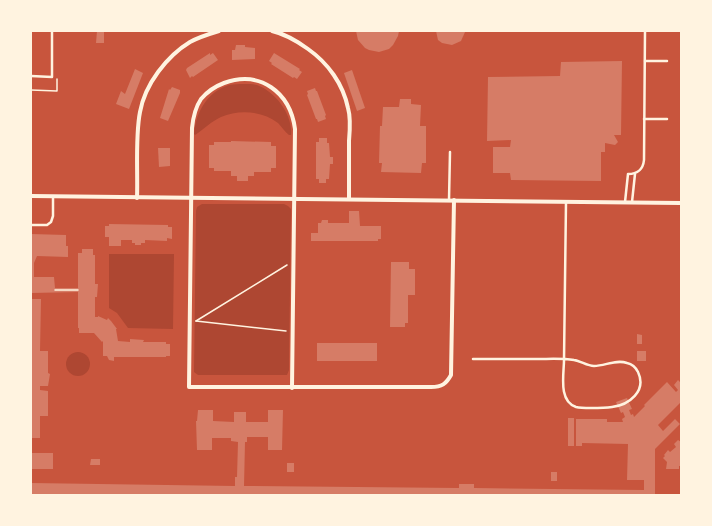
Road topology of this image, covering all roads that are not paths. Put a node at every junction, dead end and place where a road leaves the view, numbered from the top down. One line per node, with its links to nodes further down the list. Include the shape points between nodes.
1 (52, 31): 7 (lane, via 52,77)
2 (219, 31): 14 (street, via 191,42 179,50 166,62 150,86 140,111 138,125)
3 (272, 31): 17 (street, via 313,52 336,77 343,91 350,123)
4 (645, 31): 5 (lane)
5 (645, 61): 6 (lane); 8 (lane)
6 (668, 61)
7 (31, 76)
8 (644, 119): 9 (lane); 11 (lane, via 643,164)
9 (667, 119)
10 (450, 152): 18 (lane)
11 (634, 174): 20 (lane, via 628,174); 21 (lane)
12 (31, 196): 13 (street)
13 (53, 196): 14 (street); 23 (lane, via 51,222 47,225)
14 (137, 198): 15 (street)
15 (192, 198): 16 (street); 16 (street, via 192,128 196,108 202,98 215,88 232,80 243,79 254,80 268,86 286,100 290,108 295,129); 26 (street, via 188,387)
16 (294, 199): 17 (street); 26 (street)
17 (349, 199): 18 (street)
18 (452, 200): 19 (street); 26 (street, via 451,375 446,384 436,387)
19 (566, 202): 20 (street); 25 (lane)
20 (625, 202): 21 (street)
21 (632, 202): 22 (street)
22 (681, 203)
23 (31, 225)
24 (473, 359): 25 (lane)
25 (564, 360): 25 (lane, via 565,396 577,407 615,407 630,401 640,390 640,375 632,364 626,362 594,366 576,360)
26 (292, 388)

